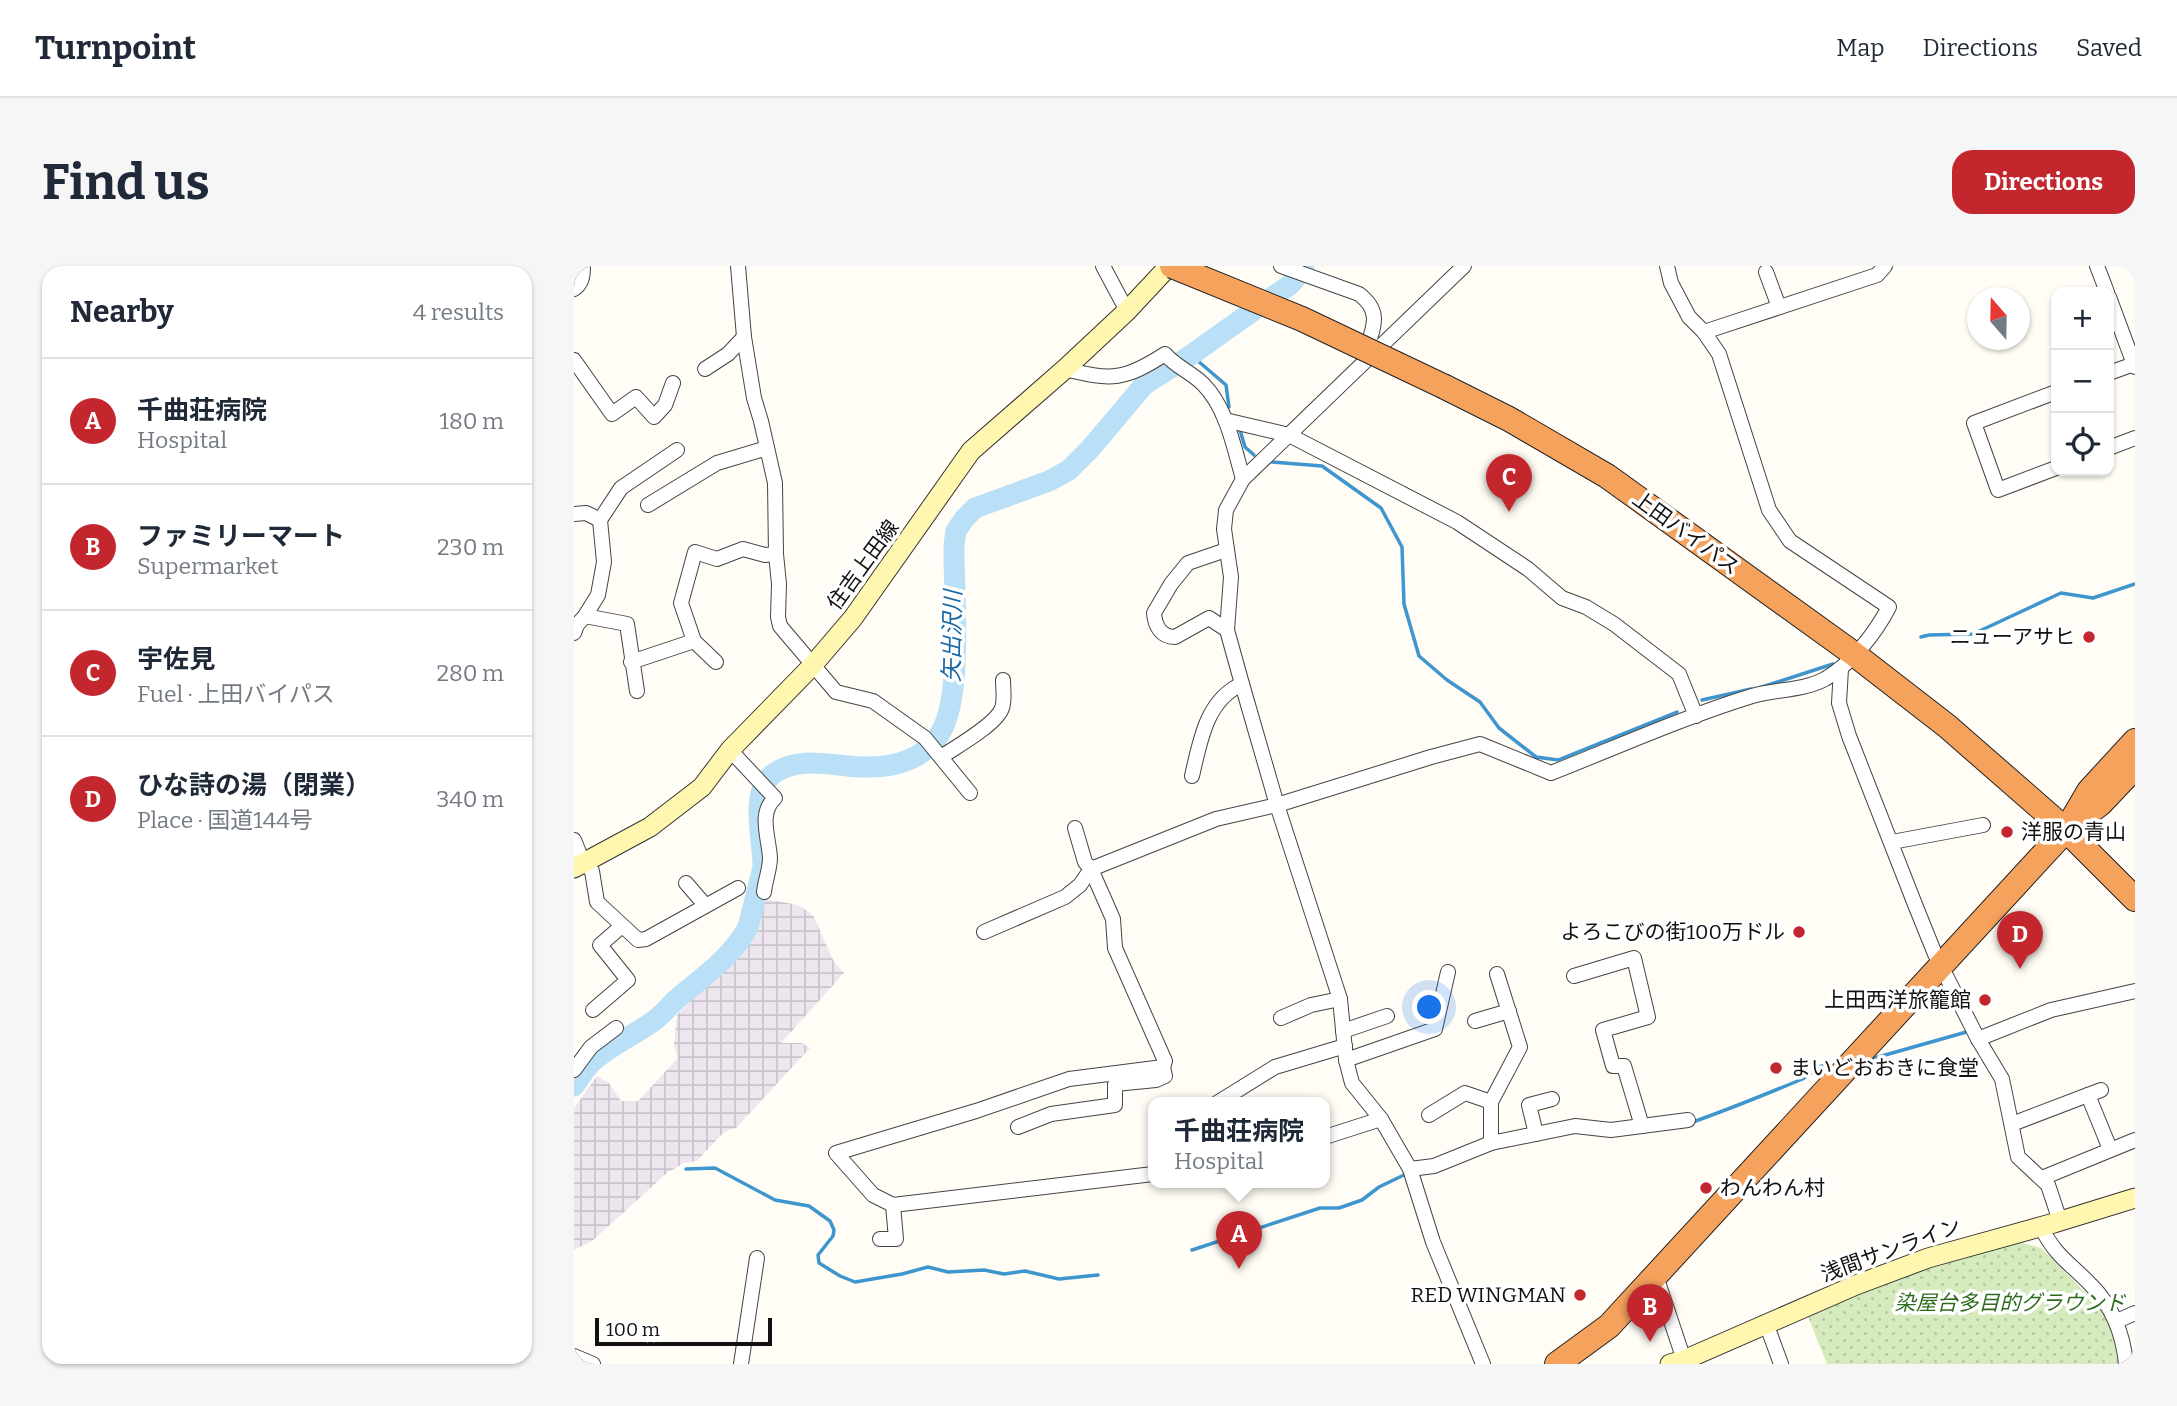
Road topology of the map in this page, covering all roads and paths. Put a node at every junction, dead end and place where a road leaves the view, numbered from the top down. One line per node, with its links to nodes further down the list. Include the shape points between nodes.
1 (583, 266): 12 (street, via 583,276)
2 (738, 266): 19 (street)
3 (1103, 266): 14 (street)
4 (1170, 266): 14 (main road, 住吉上田線); 47 (highway, 上田バイパス, bridge, via 1302,319 1445,387 1607,476)
5 (1464, 266): 22 (street)
6 (1667, 266): 18 (street, via 1689,317)
7 (1885, 266): 13 (street, via 1877,275)
8 (2097, 266): 11 (street)
9 (1286, 268): 22 (street, via 1359,294 1373,307 1374,321)
10 (1766, 272): 13 (street)
11 (2105, 287)
12 (574, 289)
13 (1779, 307): 18 (street)
14 (1127, 311): 24 (main road, 住吉上田線)
15 (2114, 311): 16 (street)
16 (2119, 325): 17 (street); 21 (street)
17 (2135, 327)
18 (1704, 332): 47 (street, via 1720,355 1769,510 1790,541 1889,607 1880,625)
19 (744, 337): 23 (street); 32 (street)
20 (574, 360): 26 (street, via 612,414 636,397 654,417 665,405)
21 (2134, 365): 25 (street)
22 (1362, 367): 29 (street)
23 (705, 369)
24 (1066, 369): 28 (street, via 1106,378 1124,376 1165,354 1205,385); 48 (main road, 住吉上田線, via 971,451 853,618)
25 (2114, 371)
26 (673, 383)
27 (2051, 395): 34 (street, via 1973,423 1997,490)
28 (1225, 420): 29 (street); 35 (street)
29 (1289, 435): 35 (street); 52 (street, via 1457,522 1528,569 1562,598 1614,624 1679,674)
30 (2135, 438): 31 (street)
31 (2114, 446)
32 (768, 447): 36 (street, via 717,463); 40 (street, via 775,483)
33 (677, 450): 38 (street, via 621,488)
34 (2051, 470)
35 (1243, 479): 39 (street, via 1226,510)
36 (648, 505)
37 (574, 514): 38 (street, via 586,513)
38 (600, 520): 41 (street, via 602,579)
39 (1226, 550): 42 (street, via 1231,577); 42 (street, via 1188,563 1154,613 1157,626 1170,637 1209,618)
40 (776, 554): 44 (street, via 743,549 717,559 695,552 681,603); 48 (street, via 780,626)
41 (585, 616): 43 (street); 45 (street, via 627,624)
42 (1227, 630): 50 (street)
43 (574, 633)
44 (694, 641): 45 (street); 46 (street)
45 (631, 662): 51 (street)
46 (716, 662)
47 (1847, 662): 52 (street, via 1804,688 1754,695); 62 (highway, 上田バイパス, via 1947,726); 64 (street, via 1839,702)
48 (812, 666): 54 (main road, 住吉上田線); 55 (street, via 836,692 873,701 925,738)
49 (1003, 680): 55 (street, via 1001,713)
50 (1242, 684): 57 (street, via 1211,711); 59 (street)
51 (637, 691)
52 (1696, 716): 59 (street, via 1551,773 1480,744)
53 (2135, 741): 62 (highway, via 2090,790)
54 (730, 750): 65 (main road, 住吉上田線, via 702,787 650,827); 69 (street, via 775,797 768,804 765,822 770,861)
55 (940, 756): 58 (street)
56 (2135, 767): 62 (highway, via 2100,804)
57 (1192, 776)
58 (970, 793)
59 (1277, 805): 66 (street, via 1216,819); 79 (street)
60 (1983, 825): 64 (street)
61 (1075, 828): 66 (street)
62 (2066, 830): 70 (highway, 上田バイパス); 74 (highway)
63 (574, 840): 65 (street)
64 (1892, 842): 74 (street)
65 (578, 865): 72 (street, via 592,871 597,902)
66 (1091, 869): 73 (street, via 1065,897); 89 (street, via 1113,919 1115,948 1166,1061)
67 (686, 883): 71 (street)
68 (738, 888): 71 (street)
69 (764, 892)
70 (2135, 900)
71 (705, 905): 72 (street, via 646,939 638,940)
72 (622, 926): 80 (street, via 600,945 628,979)
73 (984, 932)
74 (1941, 965): 87 (street); 114 (highway)
75 (1448, 972): 88 (street, via 1435,1029)
76 (1497, 974): 81 (street)
77 (1574, 976): 98 (street, via 1634,958 1648,1017 1602,1030 1613,1066 1624,1066)
78 (2135, 990): 87 (street, via 2052,1010)
79 (1340, 999): 83 (street); 86 (street)
80 (593, 1010)
81 (1508, 1010): 84 (street); 93 (street, via 1520,1047)
82 (1387, 1016): 86 (street)
83 (1281, 1018)
84 (1475, 1021)
85 (616, 1028): 90 (street, via 591,1047)
86 (1343, 1031): 88 (street)
87 (1978, 1040): 97 (street, via 2002,1079)
88 (1346, 1053): 91 (street, via 1275,1067); 95 (street, via 1352,1083)
89 (1163, 1067): 99 (street, via 1165,1076 1156,1080 1115,1084 1115,1105 1051,1114); 109 (street, via 1069,1079 836,1153 873,1195)
90 (574, 1070)
91 (1227, 1097)
92 (1552, 1099): 100 (street, via 1529,1105)
93 (1491, 1102): 94 (street, via 1465,1093); 103 (street)
94 (1429, 1115)
95 (1381, 1119): 101 (street); 105 (street)
96 (1688, 1119): 98 (street)
97 (2012, 1124): 104 (street, via 2094,1093); 107 (street, via 2018,1157)
98 (1642, 1126): 100 (street, via 1611,1130 1575,1126)
99 (1018, 1127)
100 (1536, 1134): 103 (street)
101 (1330, 1135)
102 (2135, 1140): 104 (street)
103 (1491, 1143): 105 (street, via 1434,1166)
104 (2110, 1149): 107 (street)
105 (1410, 1169): 123 (street, via 1433,1242)
106 (1148, 1175): 109 (street)
107 (2042, 1178): 110 (street, via 2049,1185)
108 (2135, 1198): 110 (main road, 浅間サンライン)
109 (893, 1205): 112 (street, via 896,1239)
110 (2060, 1221): 111 (main road, 浅間サンライン)
111 (2041, 1227): 116 (street, via 2052,1248 2091,1285); 117 (main road, 浅間サンライン, via 1928,1258)
112 (880, 1239)
113 (757, 1258): 122 (street)
114 (1656, 1276): 119 (highway); 120 (street)
115 (2135, 1313): 116 (street)
116 (2117, 1321): 126 (street)
117 (1766, 1323): 120 (main road, 浅間サンライン); 125 (street)
118 (574, 1356): 121 (street)
119 (1580, 1357): 124 (highway)
120 (1677, 1362)
121 (593, 1364)
122 (741, 1364)
123 (1483, 1364)
124 (1557, 1364)
125 (1781, 1364)
126 (2126, 1364)

